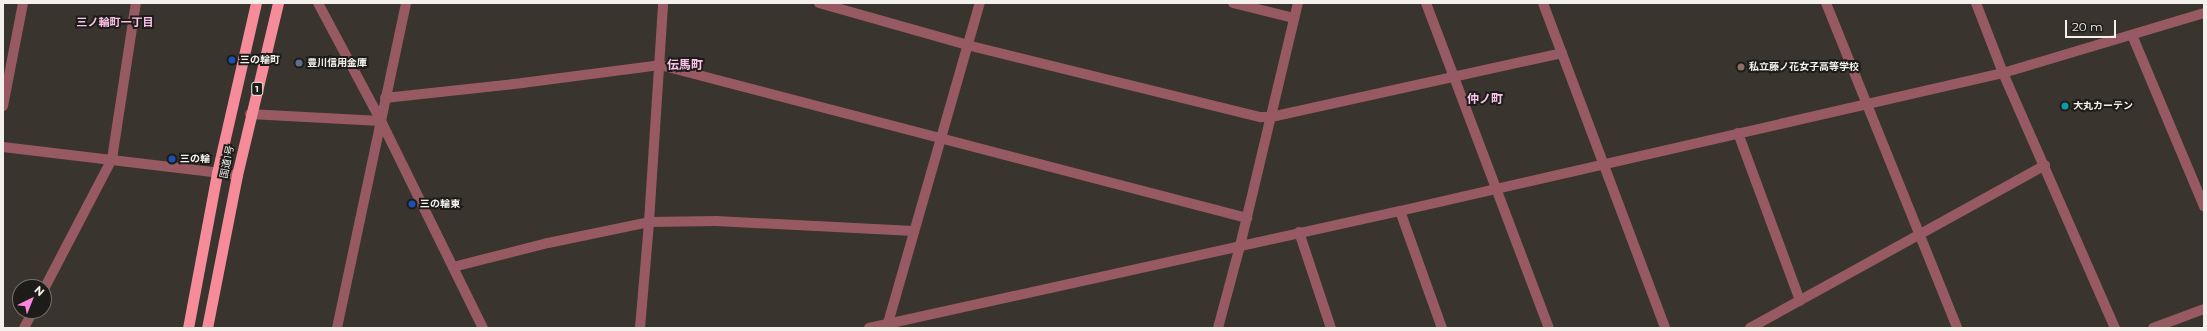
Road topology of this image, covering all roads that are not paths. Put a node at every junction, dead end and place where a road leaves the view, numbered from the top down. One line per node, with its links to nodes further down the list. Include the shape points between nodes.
1 (23, 3): 26 (street)
2 (136, 3): 33 (street)
3 (256, 3): 36 (highway, 国道1号 / 1)
4 (278, 3): 27 (highway, 国道1号 / 1)
5 (318, 3): 29 (street)
6 (406, 3): 24 (street)
7 (663, 3): 21 (street)
8 (819, 3): 19 (street)
9 (980, 3): 19 (street)
10 (1233, 3): 17 (street)
11 (1298, 3): 17 (street)
12 (1426, 3): 23 (street)
13 (1543, 3): 20 (street)
14 (1826, 3): 25 (street)
15 (1976, 3): 22 (street)
16 (2204, 14): 18 (street)
17 (1294, 18): 28 (street)
18 (2132, 35): 22 (street); 39 (street)
19 (967, 45): 28 (street); 31 (street)
20 (1562, 53): 23 (street); 34 (street)
21 (660, 65): 24 (street); 31 (street); 42 (street)
22 (2003, 73): 25 (street); 35 (street)
23 (1453, 78): 28 (street); 38 (street)
24 (385, 98): 29 (street)
25 (1866, 103): 30 (street); 45 (street)
26 (3, 106)
27 (250, 114): 29 (street); 37 (highway, 国道1号 / 1)
28 (1271, 118): 41 (street)
29 (381, 121): 47 (street); 56 (street)
30 (1738, 133): 34 (street); 49 (street)
31 (940, 139): 41 (street); 43 (street)
32 (3, 147): 33 (street)
33 (112, 159): 36 (street); 48 (street)
34 (1602, 164): 38 (street); 64 (street)
35 (2045, 165): 45 (street); 67 (street)
36 (217, 173): 37 (street); 54 (highway, 国道1号 / 1)
37 (237, 175): 55 (highway, 国道1号 / 1)
38 (1496, 188): 40 (street); 63 (street)
39 (2204, 206)
40 (1400, 211): 44 (street); 62 (street)
41 (1246, 218): 46 (street)
42 (649, 222): 43 (street, via 716,221); 47 (street, via 548,243); 58 (street)
43 (914, 231): 52 (street)
44 (1299, 232): 46 (street); 61 (street)
45 (1919, 235): 49 (street); 66 (street)
46 (1240, 246): 52 (street); 60 (street)
47 (453, 267): 57 (street)
48 (49, 279)
49 (1800, 301): 65 (street)
50 (2204, 309): 68 (street)
51 (29, 319): 53 (street)
52 (887, 326): 59 (street)
53 (24, 328)
54 (188, 328)
55 (207, 328)
56 (337, 328)
57 (483, 328)
58 (640, 328)
59 (869, 328)
60 (1218, 328)
61 (1331, 328)
62 (1442, 328)
63 (1549, 328)
64 (1665, 328)
65 (1750, 328)
66 (1956, 328)
67 (2115, 328)
68 (2153, 328)

